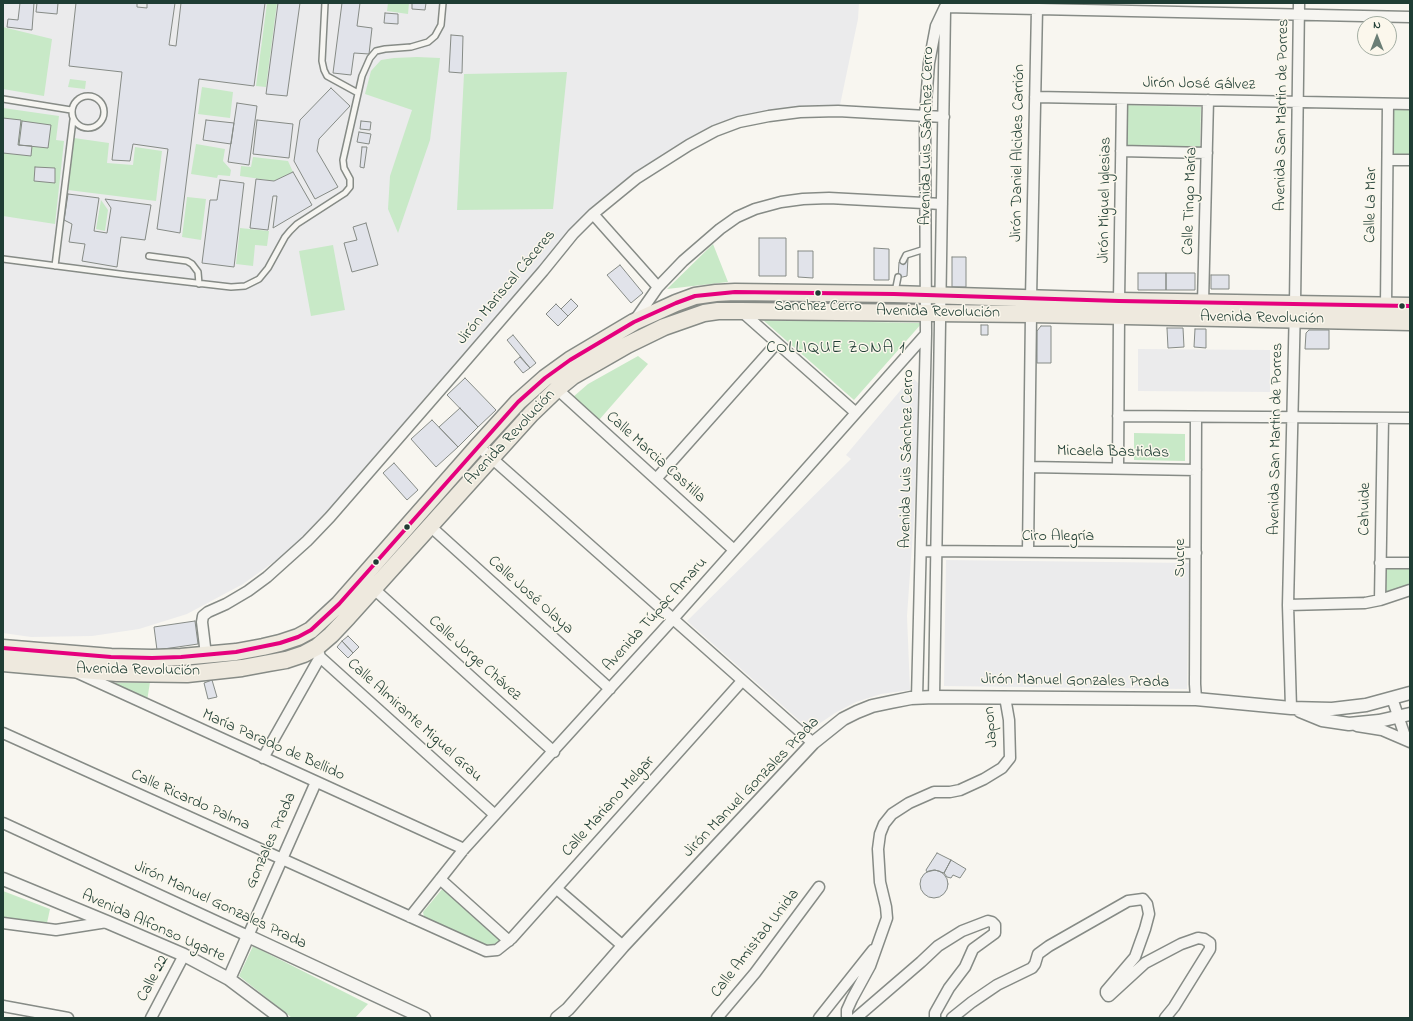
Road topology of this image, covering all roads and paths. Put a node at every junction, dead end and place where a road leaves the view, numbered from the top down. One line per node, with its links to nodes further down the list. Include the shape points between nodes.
1 (325, 3): 8 (lane, via 322,62 324,70 327,76)
2 (443, 3): 8 (lane, via 441,25 435,36 428,42 411,47 376,51 362,76)
3 (1299, 3): 6 (street, Avenida San Martin de Porres)
4 (946, 5): 5 (street); 17 (street, Avenida Luis Sánchez Cerro, via 936,26 933,41); 18 (street, Avenida Luis Sánchez Cerro)
5 (1037, 9): 6 (street); 9 (street, Jirón Daniel Alcides Carrión)
6 (1299, 15): 7 (street); 13 (street, Avenida San Martin de Porres)
7 (1410, 17)
8 (358, 93): 33 (lane, via 343,160 350,179 350,187 290,231 259,279 245,286)
9 (1035, 97): 11 (street, Jirón José Gálvez); 37 (street, Jirón Daniel Alcides Carrión)
10 (3, 99): 16 (lane)
11 (1122, 99): 12 (street, Jirón José Gálvez); 20 (street, Jirón Miguel Iglesias)
12 (1208, 100): 13 (street, Jirón José Gálvez); 21 (street, Calle Tingo María)
13 (1298, 102): 14 (street, Jirón José Gálvez); 43 (street, Avenida San Martin de Porres)
14 (1388, 104): 15 (street, Jirón José Gálvez); 22 (street, Calle La Mar)
15 (1410, 104)
16 (71, 110): 19 (lane); 19 (lane, via 80,98 90,96 100,101 104,111 101,121 93,127 82,127)
17 (925, 116): 18 (street, Jirón Mariscal Cáceres); 24 (street, Avenida Luis Sánchez Cerro); 26 (street, Jirón Mariscal Cáceres, via 807,112 739,122 715,131 663,161 637,178)
18 (944, 116): 25 (street, Avenida Luis Sánchez Cerro)
19 (73, 120): 31 (lane)
20 (1121, 151): 21 (street); 41 (street, Jirón Miguel Iglesias)
21 (1207, 153): 38 (street, Calle Tingo María)
22 (1388, 160): 23 (street); 39 (street, Calle La Mar)
23 (1410, 160)
24 (924, 203): 25 (street); 27 (street, Avenida Luis Sánchez Cerro); 34 (street, via 829,198 781,202 754,209 720,229)
25 (942, 204): 36 (street, Avenida Luis Sánchez Cerro)
26 (593, 214): 34 (street); 78 (street, Jirón Mariscal Cáceres, via 330,517 287,560 248,591 203,616)
27 (925, 248): 30 (lane, via 906,255); 36 (street, Avenida Luis Sánchez Cerro)
28 (149, 256): 33 (lane, via 188,261 198,272)
29 (3, 259): 31 (lane)
30 (903, 261)
31 (55, 266): 33 (lane)
32 (898, 277): 35 (lane)
33 (199, 284)
34 (658, 287): 46 (street)
35 (894, 294): 36 (main road, Avenida Revolución); 46 (main road, Avenida Revolución, via 716,293 695,296)
36 (933, 295): 37 (main road, Avenida Revolución); 44 (street, Avenida Luis Sánchez Cerro); 44 (street, Avenida Luis Sánchez Cerro)
37 (1031, 298): 41 (main road, Avenida Revolución)
38 (1203, 303): 41 (main road, Avenida Revolución); 43 (main road, Avenida Revolución)
39 (1386, 306): 40 (main road, Avenida Revolución); 43 (main road, Avenida Revolución)
40 (1410, 306)
41 (1119, 309): 43 (main road, Avenida Revolución); 45 (main road, Avenida Revolución); 52 (street, Jirón Miguel Iglesias)
42 (741, 311): 44 (main road, Avenida Revolución); 49 (street); 50 (main road, Avenida Revolución, via 704,313 664,327 573,376)
43 (1295, 312): 47 (main road, Avenida Revolución); 54 (street, Avenida San Martin de Porres)
44 (933, 314): 45 (main road, Avenida Revolución); 48 (street, Avenida Luis Sánchez Cerro); 66 (street, Avenida Luis Sánchez Cerro)
45 (1031, 314): 59 (street)
46 (634, 322): 57 (main road, Avenida Revolución, via 576,356 545,378 518,402)
47 (1410, 322)
48 (926, 334): 51 (street, Avenida Túpac Amaru); 65 (street, Avenida Luis Sánchez Cerro)
49 (777, 343): 51 (street); 62 (street)
50 (557, 389): 58 (main road, Avenida Revolución); 62 (street, Calle Marcia Castilla)
51 (855, 412): 64 (street, Avenida Túpac Amaru)
52 (1118, 416): 53 (street); 60 (street, Jirón Miguel Iglesias)
53 (1196, 417): 54 (street); 61 (street, Sucre)
54 (1293, 417): 55 (street); 74 (street, Avenida San Martin de Porres)
55 (1383, 418): 56 (street); 69 (street, Cahuide)
56 (1410, 418)
57 (478, 446): 58 (street); 78 (main road, Avenida Revolución, via 353,588 311,630 280,643)
58 (491, 458): 63 (main road, Avenida Revolución); 75 (street)
59 (1029, 467): 60 (street, Micaela Bastidas); 67 (street)
60 (1118, 468): 61 (street, Micaela Bastidas)
61 (1196, 470): 68 (street, Sucre)
62 (656, 479): 64 (street, Calle Marcia Castilla)
63 (430, 526): 71 (main road, Avenida Revolución); 82 (street, Calle José Olaya)
64 (734, 550): 75 (street, Avenida Túpac Amaru)
65 (921, 551): 66 (street, Ciro Alegría); 86 (street, Avenida Luis Sánchez Cerro)
66 (937, 551): 67 (street, Ciro Alegría); 84 (street, Avenida Luis Sánchez Cerro)
67 (1028, 552): 68 (street, Ciro Alegría)
68 (1196, 553): 88 (street, Sucre)
69 (1380, 563): 70 (street); 73 (street, Cahuide)
70 (1410, 563)
71 (374, 589): 77 (main road, Avenida Revolución, via 331,635); 96 (street, Calle Jorge Chávez)
72 (1410, 590): 73 (street)
73 (1380, 600): 74 (street, via 1365,603)
74 (1288, 605): 89 (street, Avenida San Martin de Porres)
75 (673, 619): 81 (street); 82 (street, Avenida Túpac Amaru)
76 (3, 648): 78 (main road, Avenida Revolución, via 111,657)
77 (319, 652): 80 (main road, Avenida Revolución, via 242,668 206,672 158,674); 97 (street); 99 (street, Calle Almirante Miguel Grau)
78 (206, 655)
79 (3, 663): 80 (main road, Avenida Revolución)
80 (70, 670): 97 (street, María Parado de Bellido)
81 (742, 681): 95 (street); 106 (street, Calle Mariano Melgar)
82 (610, 689): 96 (street, Avenida Túpac Amaru)
83 (1410, 693): 87 (street)
84 (934, 697): 85 (street, Jirón Manuel Gonzales Prada); 86 (street, Jirón Manuel Gonzales Prada)
85 (1005, 697): 88 (street, Jirón Manuel Gonzales Prada); 112 (street, Japon, via 1009,720 1010,758 1002,768 960,790 934,792 909,803 892,814 884,824 878,849 880,882 887,918)
86 (917, 698): 95 (street, Jirón Manuel Gonzales Prada, via 878,705 857,712 843,719)
87 (1392, 698): 89 (street, via 1366,705 1332,709); 91 (street)
88 (1196, 699): 89 (street, Jirón Manuel Gonzales Prada)
89 (1291, 708): 92 (street, via 1322,720)
90 (1410, 714): 91 (street)
91 (1398, 717): 92 (street); 94 (street)
92 (1349, 724): 94 (street, via 1382,730)
93 (3, 733): 102 (street, Calle Ricardo Palma)
94 (1408, 740)
95 (813, 743): 113 (street, Jirón Manuel Gonzales Prada)
96 (554, 752): 99 (street, Avenida Túpac Amaru)
97 (264, 758): 98 (street, María Parado de Bellido)
98 (316, 782): 101 (street, María Parado de Bellido); 102 (street, Gonzales Prada)
99 (495, 815): 101 (street, Avenida Túpac Amaru)
100 (3, 823): 110 (street, Jirón Manuel Gonzales Prada)
101 (464, 849): 104 (street, Avenida Túpac Amaru)
102 (282, 859): 107 (street, Calle Ricardo Palma); 110 (street, Gonzales Prada)
103 (3, 879): 108 (street, Avenida Alfonso Ugarte)
104 (440, 879): 107 (street, Avenida Túpac Amaru); 111 (street)
105 (819, 887): 123 (street, Calle Amistad Unida)
106 (557, 889): 111 (street, Calle Mariano Melgar); 113 (street)
107 (410, 917): 114 (street, Calle Ricardo Palma, via 486,951)
108 (107, 922): 109 (street, via 56,930); 115 (street, Avenida Alfonso Ugarte)
109 (3, 923)
110 (248, 936): 116 (street, Gonzales Prada); 121 (street, Jirón Manuel Gonzales Prada)
111 (509, 941): 114 (street, Calle Mariano Melgar)
112 (878, 943): 124 (street); 125 (street, Japon, via 870,966 847,1010)
113 (623, 946): 122 (street, Jirón Manuel Gonzales Prada, via 568,1009)
114 (497, 950)
115 (184, 955): 116 (street, Avenida Alfonso Ugarte); 119 (street, Calle 22)
116 (229, 979): 120 (street, Avenida Alfonso Ugarte)
117 (3, 1006): 118 (street)
118 (68, 1018)
119 (151, 1018)
120 (281, 1018)
121 (424, 1018)
122 (557, 1018)
123 (717, 1018)
124 (818, 1018)
125 (848, 1018)
126 (856, 1018): 127 (street, via 938,946 962,931 988,921 992,922 995,925 995,933 973,949 965,968 949,988 935,1013)
127 (935, 1018)
128 (952, 1018): 129 (street, via 997,985 1032,968 1038,954 1049,946 1128,901 1143,899 1149,914 1145,930 1135,957 1106,991 1108,996 1145,963 1181,944 1198,938 1210,943 1210,949)
129 (1165, 1018)

